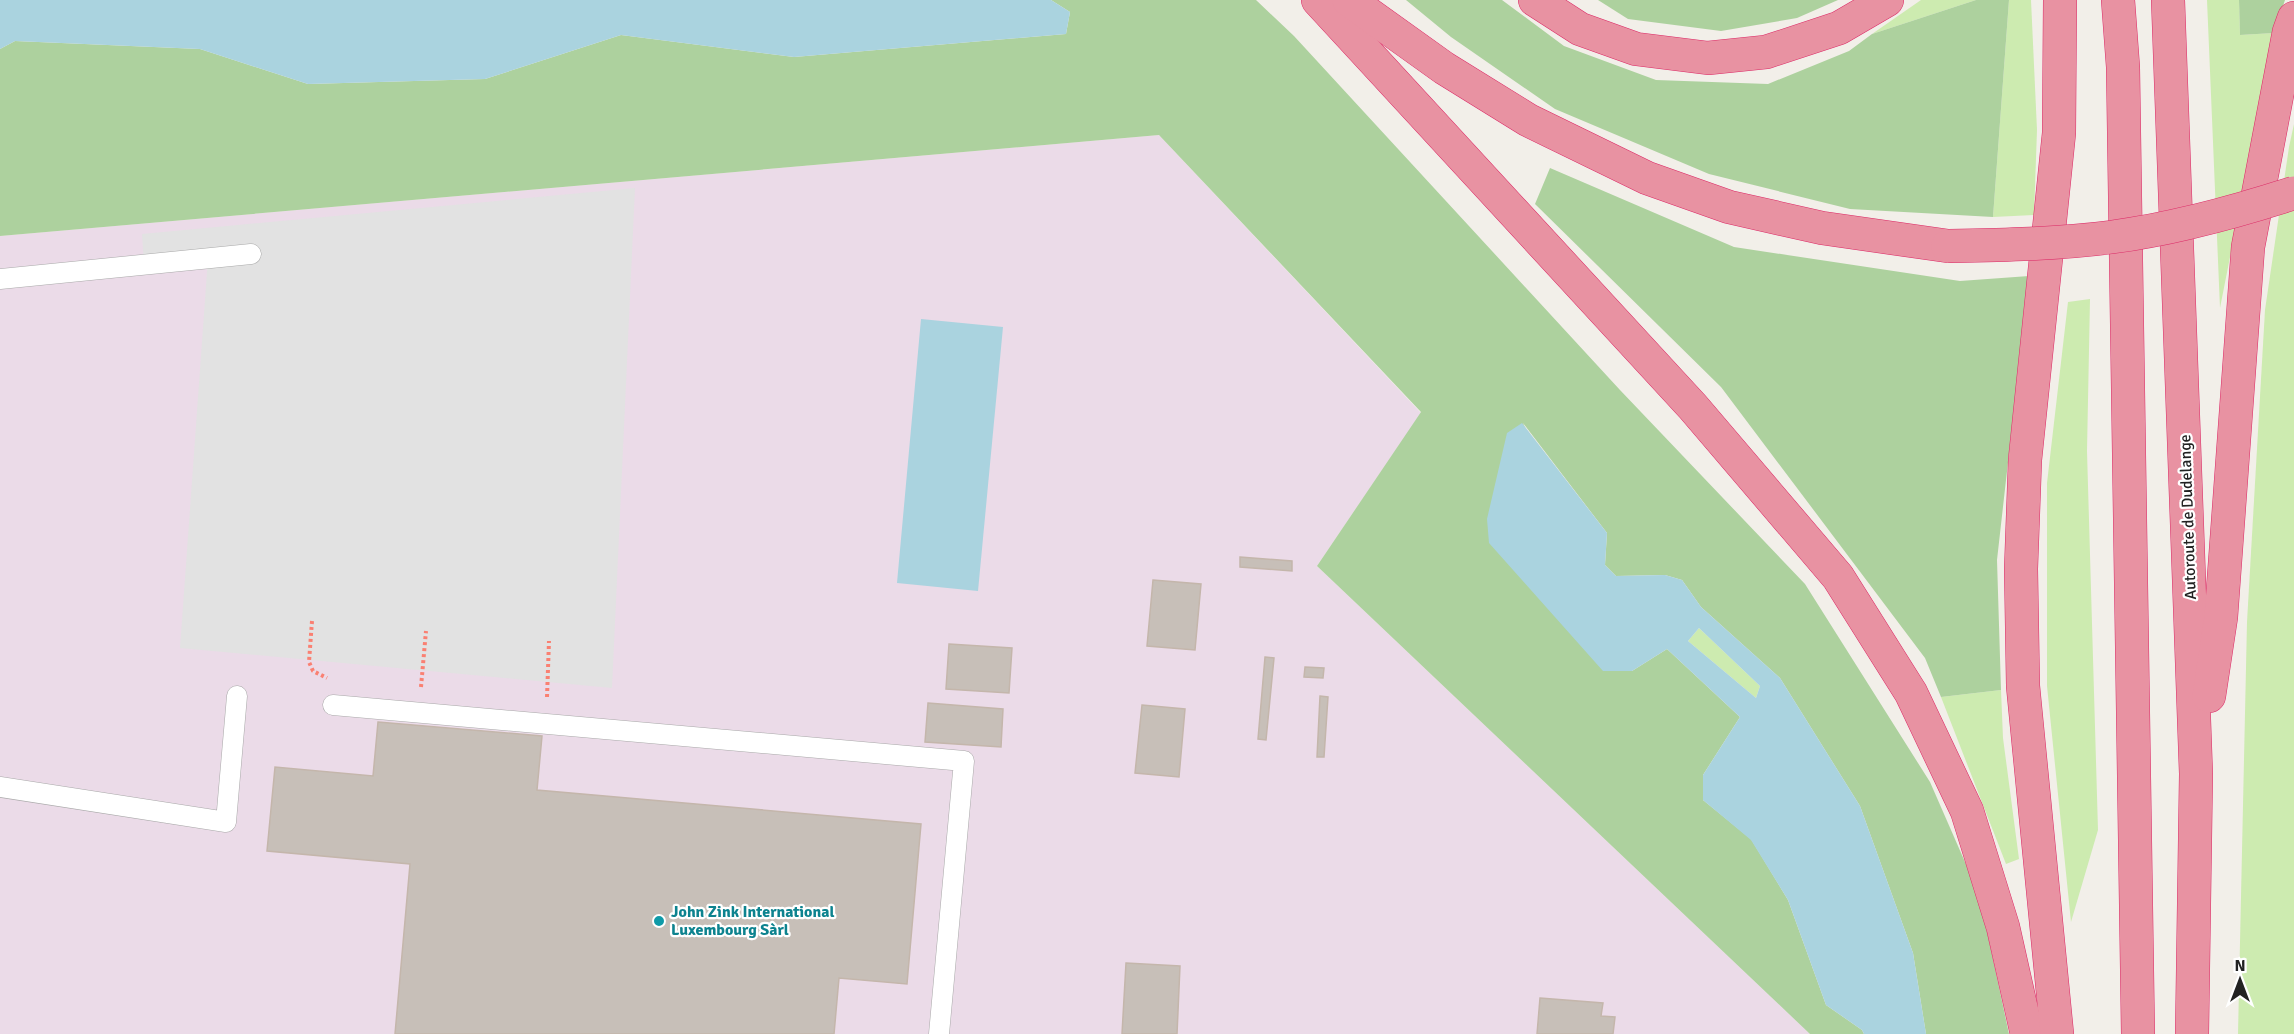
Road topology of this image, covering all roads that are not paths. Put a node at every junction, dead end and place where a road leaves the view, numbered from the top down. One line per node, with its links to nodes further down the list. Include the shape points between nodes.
1 (1318, 0): 17 (highway, via 1693,407 1838,577 1911,693 1967,811 2003,927)
2 (1349, 0): 9 (highway, bridge, via 1444,68 1528,120 1647,178 1730,207 1822,228 1948,246 2033,244 2113,237 2225,215)
3 (1535, 0): 4 (highway, via 1580,29 1636,49 1708,58 1766,52 1829,32)
4 (1887, 0)
5 (2060, 0): 18 (highway, via 2060,133 2025,460 2021,569 2023,686)
6 (2118, 0): 19 (highway)
7 (2168, 0): 14 (highway, Autoroute de Dudelange)
8 (2294, 18): 14 (highway, via 2248,247 2221,617)
9 (2294, 193)
10 (251, 254): 11 (lane)
11 (0, 279)
12 (237, 696): 15 (lane, via 226,822)
13 (333, 705): 16 (lane, via 964,762)
14 (2196, 774): 20 (highway, Autoroute de Dudelange)
15 (0, 787)
16 (939, 1034)
17 (2027, 1034)
18 (2057, 1034)
19 (2138, 1034)
20 (2192, 1034)

